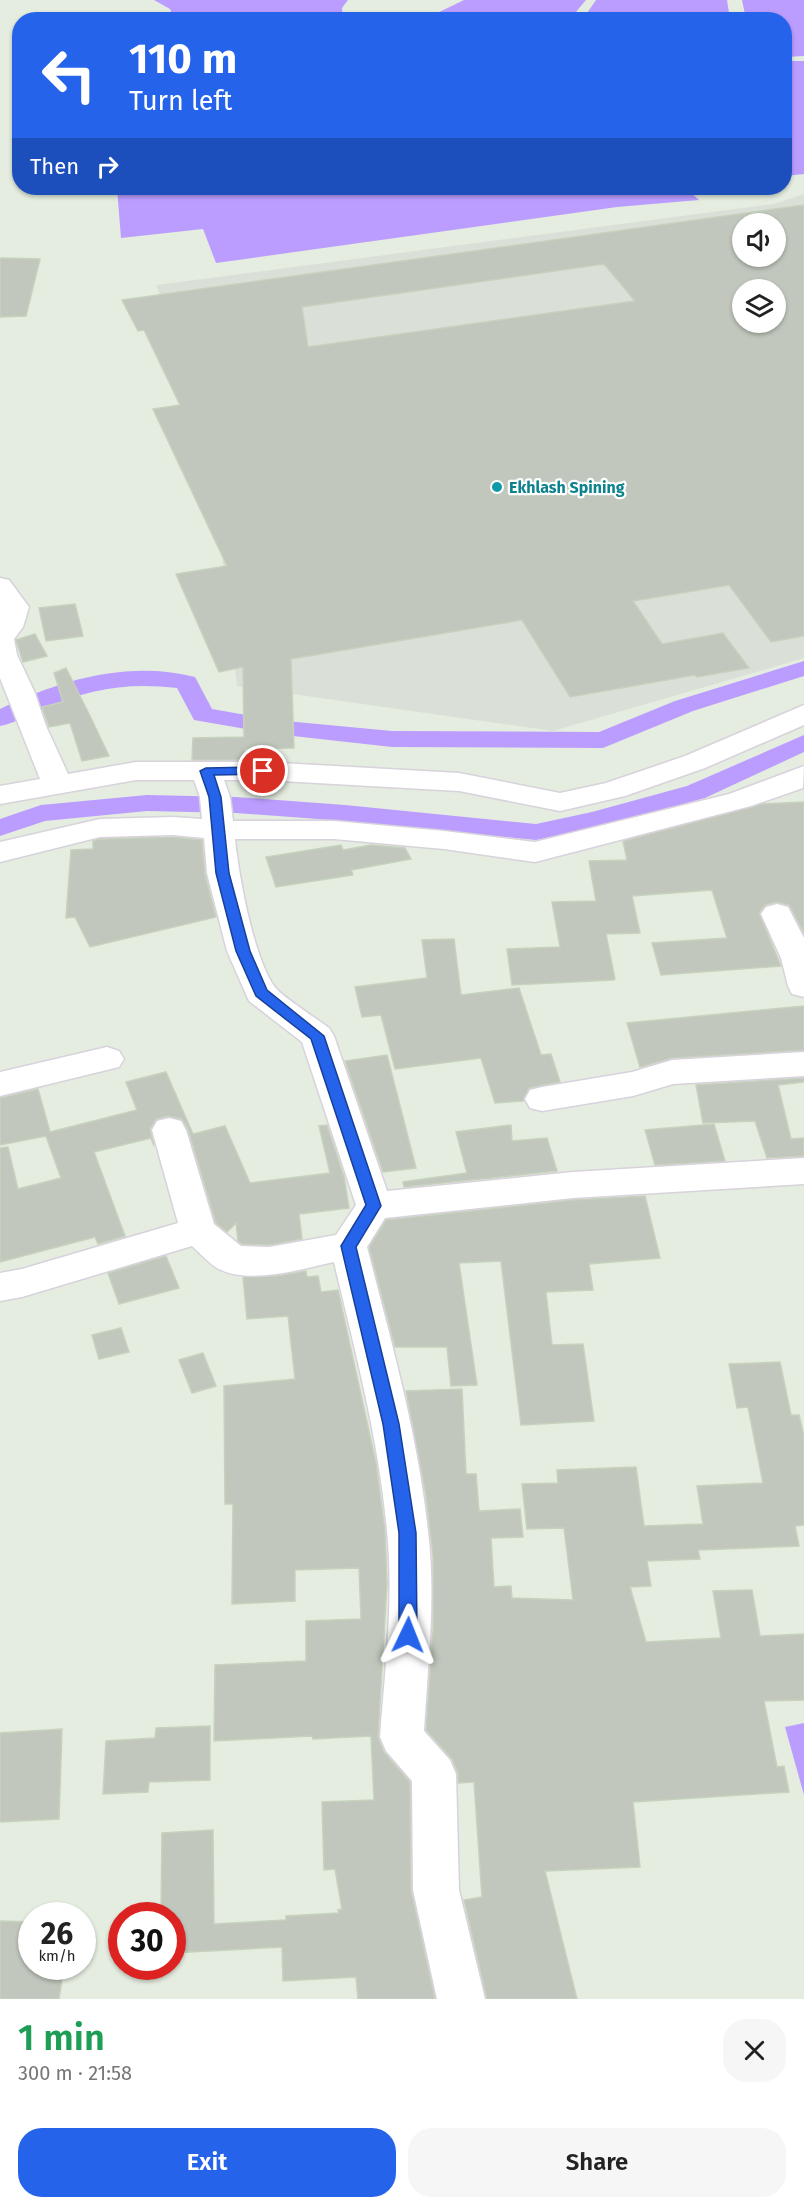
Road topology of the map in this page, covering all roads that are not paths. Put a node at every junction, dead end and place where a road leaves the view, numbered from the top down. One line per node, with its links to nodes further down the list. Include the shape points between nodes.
1 (0, 586): 4 (street, via 15,607 9,627 0,638 3,655)
2 (804, 714): 6 (street, via 695,762 614,790 560,802 459,782 263,771)
3 (804, 775): 6 (street, via 740,800 535,852 334,830)
4 (58, 785): 5 (street); 6 (street, via 136,771)
5 (0, 795)
6 (214, 806): 7 (street, via 173,826 100,828); 16 (street, via 223,873 243,951 261,993 317,1036)
7 (0, 852)
8 (777, 914): 9 (street, via 797,958)
9 (804, 986)
10 (107, 1059): 12 (street)
11 (804, 1064): 13 (street, via 672,1072 633,1084)
12 (0, 1084)
13 (542, 1099)
14 (169, 1130): 17 (street)
15 (804, 1171): 16 (street, via 573,1185)
16 (374, 1206): 18 (street)
17 (198, 1231): 18 (street, via 231,1260 269,1261); 19 (street)
18 (348, 1246): 20 (street, via 391,1424 408,1533 409,1614 402,1737 434,1774 436,1890)
19 (0, 1287)
20 (461, 1999)

